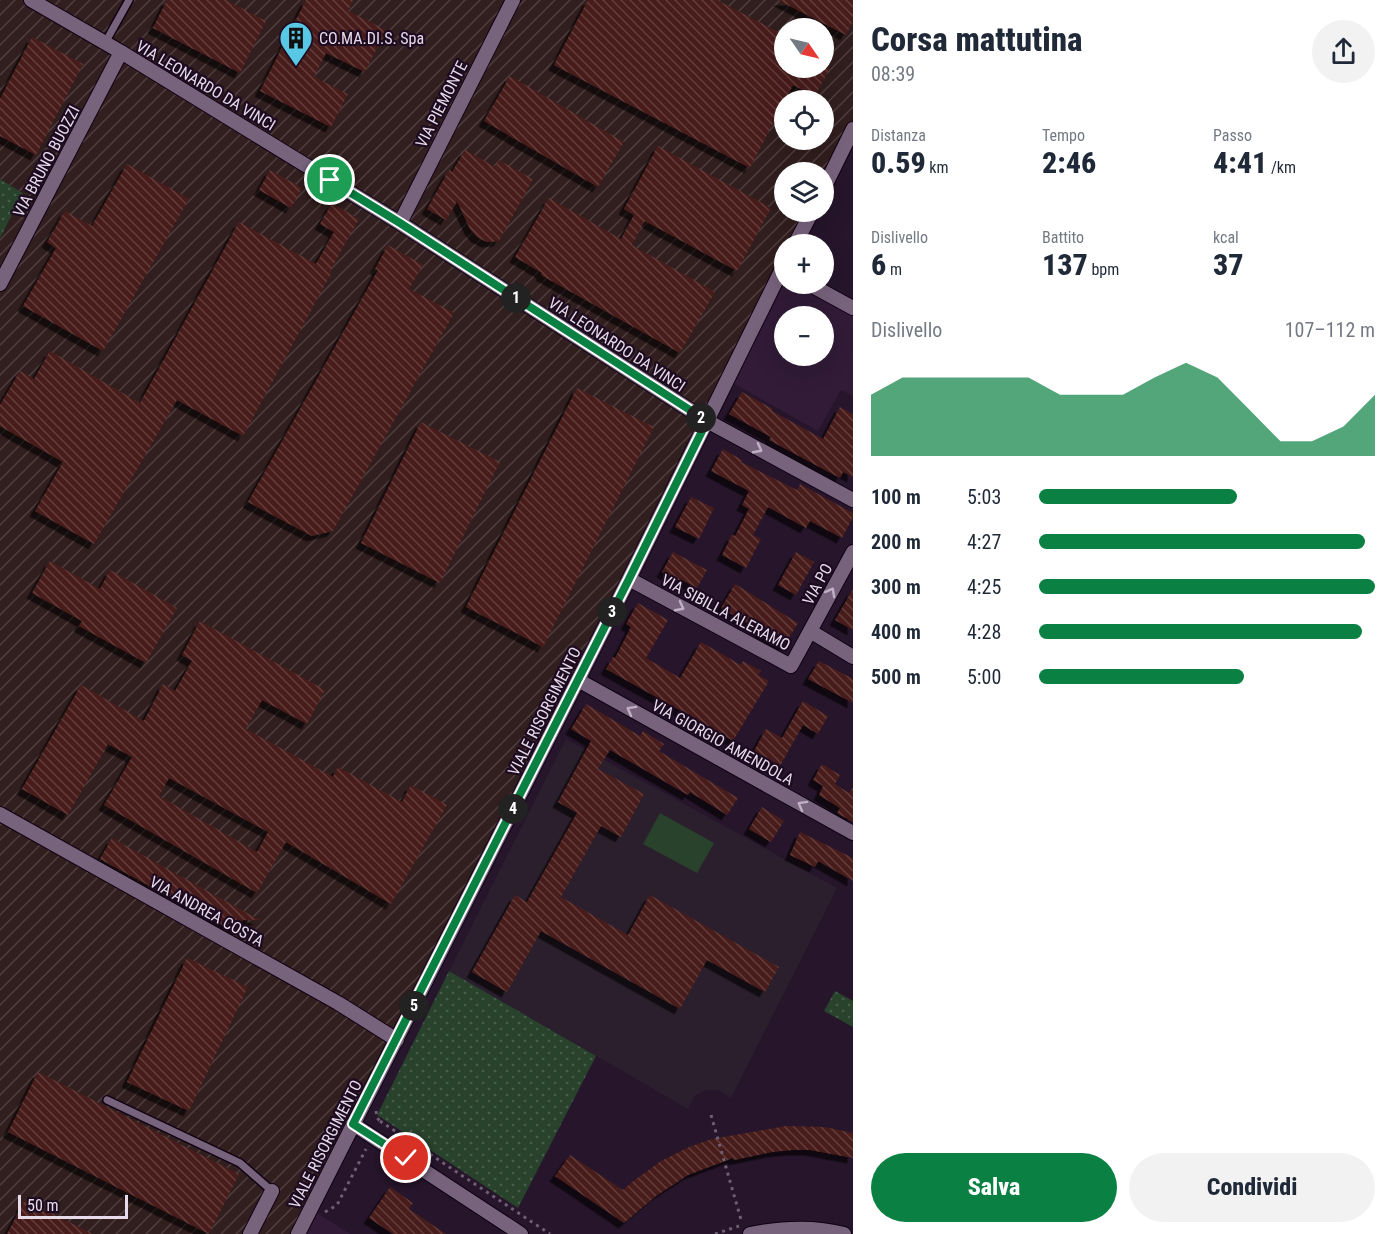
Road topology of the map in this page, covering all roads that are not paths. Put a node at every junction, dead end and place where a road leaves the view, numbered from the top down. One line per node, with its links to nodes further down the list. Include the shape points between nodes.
1 (31, 0): 4 (street, VIA LEONARDO DA VINCI)
2 (129, 0): 4 (lane)
3 (513, 0): 8 (street, VIA PIEMONTE)
4 (105, 43): 5 (street, VIA LEONARDO DA VINCI)
5 (122, 52): 8 (street, VIA LEONARDO DA VINCI); 9 (street, VIA BRUNO BUOZZI)
6 (853, 129): 7 (street)
7 (834, 168)
8 (400, 223): 13 (street, VIA LEONARDO DA VINCI)
9 (0, 285)
10 (774, 288): 13 (street, VIALE RISORGIMENTO)
11 (827, 294): 12 (street)
12 (853, 308)
13 (707, 421): 14 (street, VIA LEONARDO DA VINCI, one-way to 14); 16 (street, VIALE RISORGIMENTO)
14 (853, 500)
15 (853, 552): 17 (street, VIA PO, one-way to 15)
16 (629, 579): 17 (street, VIA SIBILLA ALERAMO, one-way to 17, via 792,666); 19 (street, VIALE RISORGIMENTO)
17 (810, 631): 18 (street, VIA SIBILLA ALERAMO)
18 (853, 657)
19 (578, 680): 21 (street, VIA GIORGIO AMENDOLA, one-way to 19); 22 (street, VIALE RISORGIMENTO)
20 (0, 814): 22 (street, VIA ANDREA COSTA)
21 (853, 833)
22 (397, 1040): 24 (street, VIALE RISORGIMENTO)
23 (107, 1100): 25 (lane, via 240,1163)
24 (353, 1124): 28 (street, VIALE RISORGIMENTO); 29 (street)
25 (272, 1191): 27 (street)
26 (747, 1229): 30 (street)
27 (250, 1234)
28 (298, 1234)
29 (521, 1234)
30 (844, 1234)

